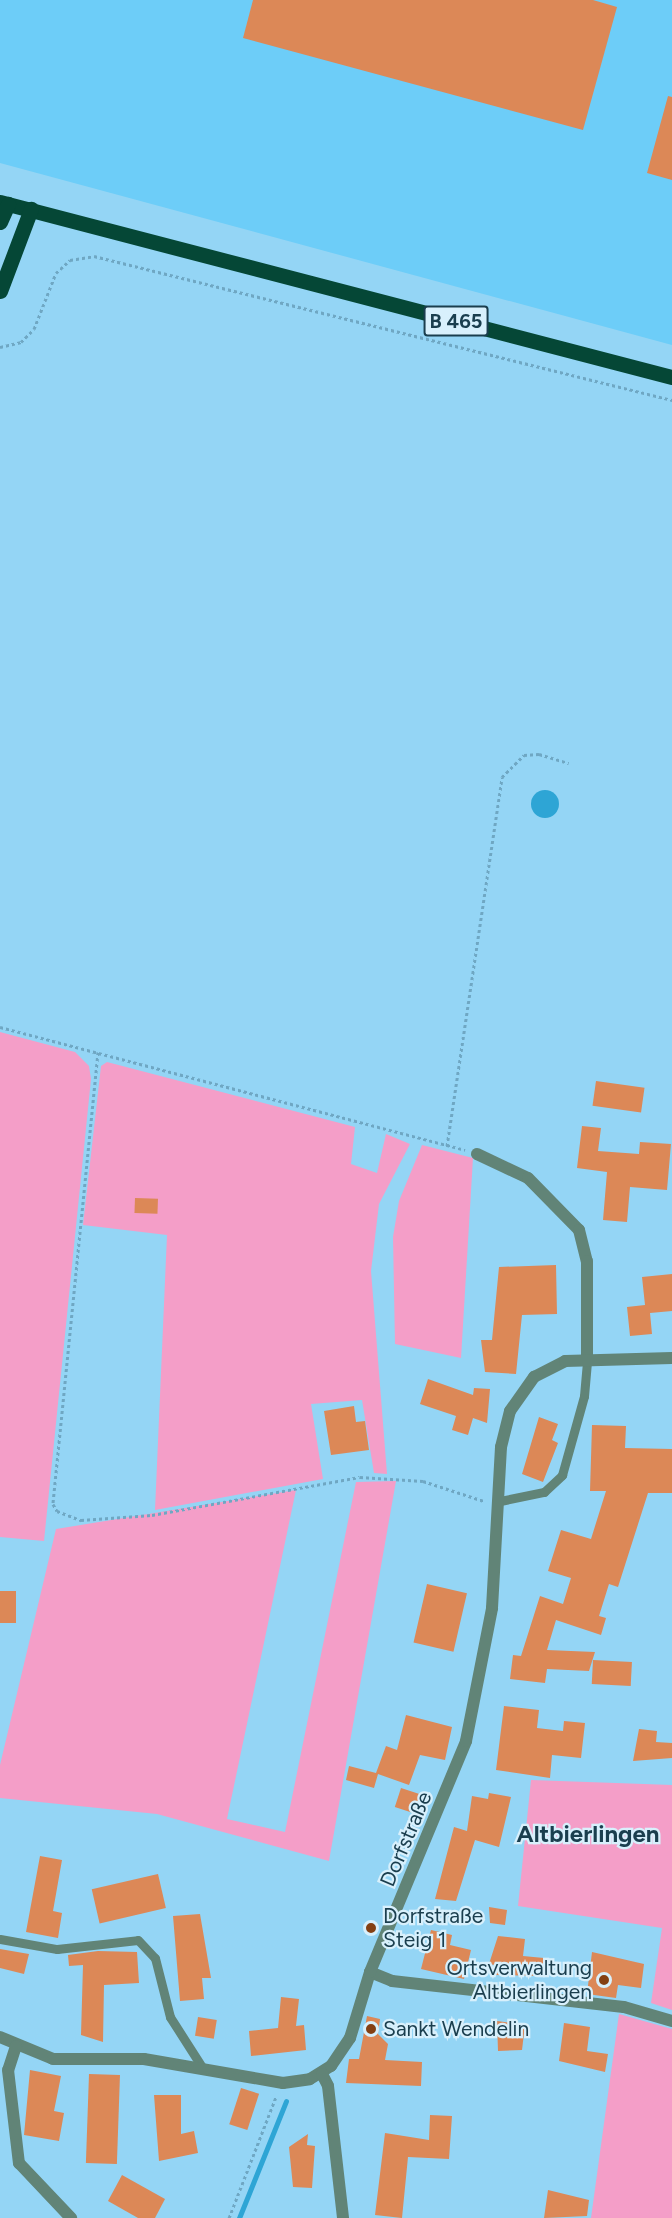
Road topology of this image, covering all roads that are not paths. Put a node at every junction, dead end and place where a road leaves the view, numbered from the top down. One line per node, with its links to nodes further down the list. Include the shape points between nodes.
1 (4, 203): 2 (main road, B 465); 3 (main road)
2 (31, 210): 4 (main road); 5 (main road, B 465)
3 (0, 222)
4 (0, 291)
5 (672, 377)
6 (477, 1154): 8 (street, via 528,1178 579,1230 587,1262)
7 (672, 1358): 8 (street, Dorfstraße)
8 (587, 1359): 9 (lane, via 584,1396 562,1474 544,1492); 9 (street, Dorfstraße, via 549,1368 520,1394 504,1428)
9 (500, 1501): 11 (street, Dorfstraße, via 492,1608 466,1741)
10 (0, 1939): 15 (lane, via 57,1949 138,1940 155,1958 170,2017)
11 (370, 1972): 12 (street, via 392,1981 624,2007); 16 (street, Dorfstraße, via 343,2052)
12 (672, 2021)
13 (0, 2037): 14 (street)
14 (16, 2046): 15 (street, via 53,2060 144,2060); 17 (street, via 8,2070 19,2163)
15 (202, 2067): 16 (street, via 283,2083)
16 (322, 2074): 18 (street, via 328,2086)
17 (71, 2218)
18 (343, 2218)

